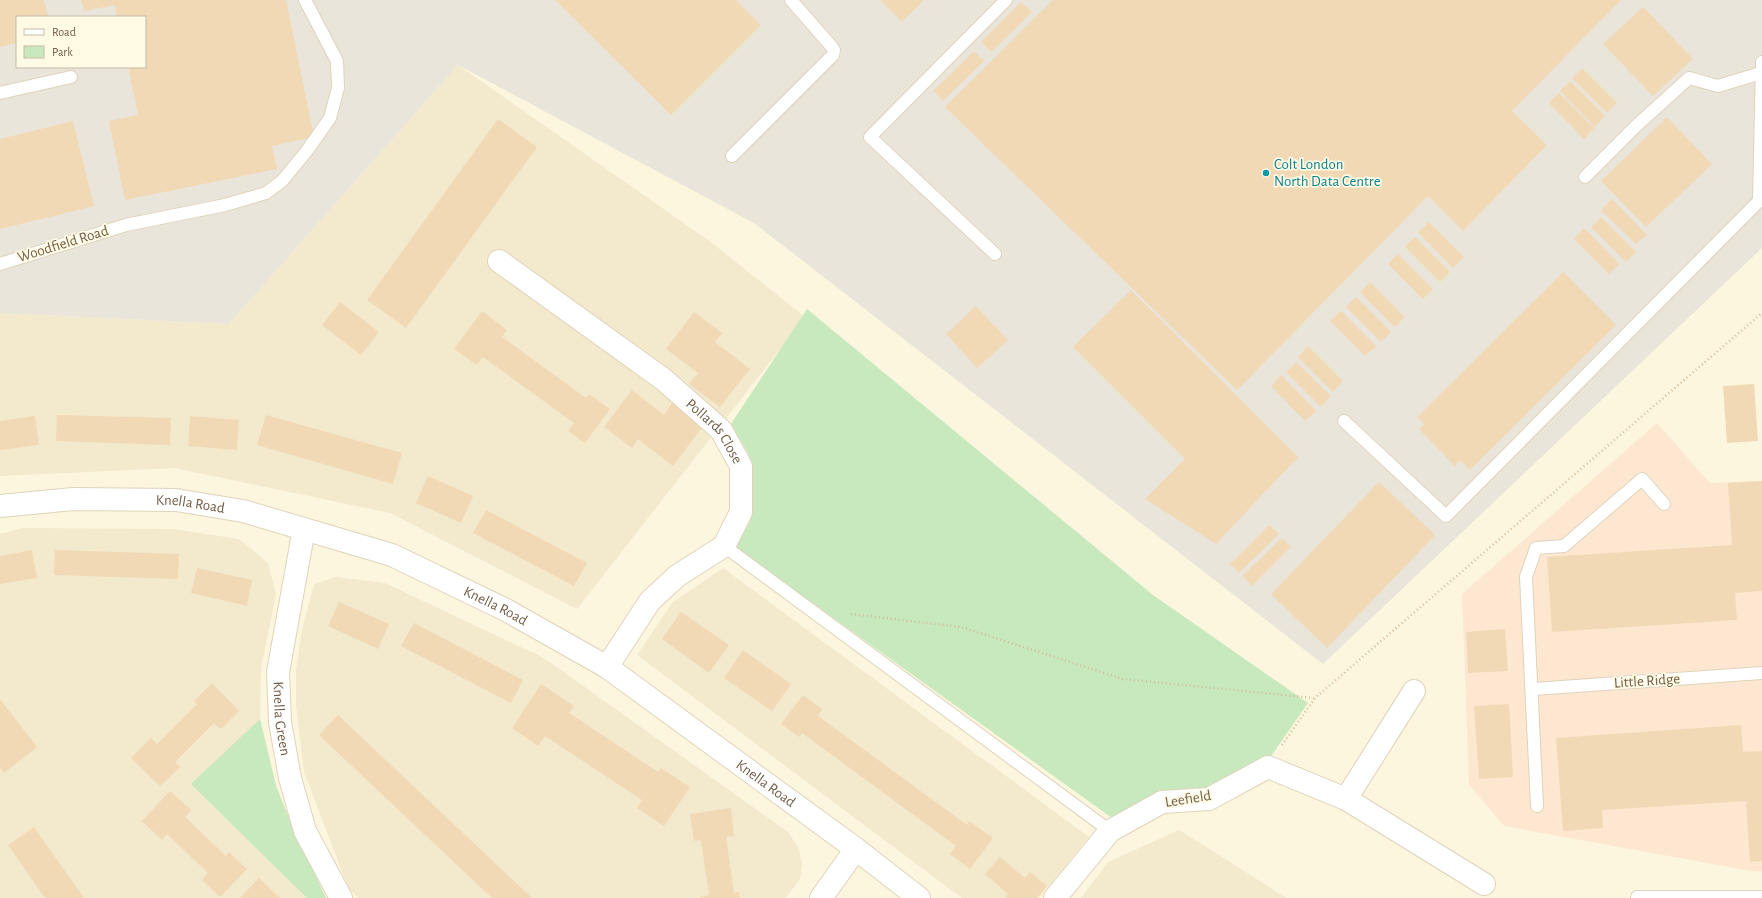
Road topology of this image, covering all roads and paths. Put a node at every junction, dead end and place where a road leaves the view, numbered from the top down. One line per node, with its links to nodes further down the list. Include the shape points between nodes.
1 (305, 0): 11 (lane, Woodfield Road, via 337,61 338,88 330,118 282,181 266,193 225,205 126,225)
2 (791, 0): 7 (lane, via 832,47 833,55)
3 (1006, 0): 9 (lane, via 870,137)
4 (1762, 68): 8 (lane, via 1718,86 1689,78); 13 (lane, via 1759,201 1446,516)
5 (71, 77): 6 (lane)
6 (0, 93)
7 (732, 156)
8 (1585, 177)
9 (995, 254)
10 (499, 261): 17 (street, Pollards Close, via 663,379 721,430 741,466 741,512)
11 (0, 264)
12 (1762, 313): 23 (path)
13 (1344, 421)
14 (1664, 504): 21 (lane, via 1642,479 1564,546 1536,548 1526,577)
15 (0, 506): 16 (street, Knella Road, via 73,499 176,500 243,511)
16 (304, 529): 19 (street, Knella Road, via 392,555 506,610); 32 (street, Knella Green, via 278,672 280,722 290,778 305,831)
17 (724, 546): 19 (street, via 677,576 650,601); 27 (lane)
18 (846, 614): 23 (path, via 961,627 1123,680)
19 (607, 667): 28 (street, Knella Road)
20 (1762, 674): 21 (lane, Little Ridge)
21 (1533, 689): 26 (lane)
22 (1414, 692): 25 (street)
23 (1315, 698): 24 (path)
24 (1268, 767): 25 (street); 27 (street, Leefield, via 1209,799 1162,802)
25 (1346, 799): 29 (street)
26 (1538, 806)
27 (1110, 831): 35 (street, Leefield)
28 (856, 848): 33 (street); 34 (street, Knella Road)
29 (1484, 884)
30 (1637, 897): 31 (lane)
31 (1762, 897)
32 (342, 898)
33 (821, 898)
34 (919, 898)
35 (1055, 898)

